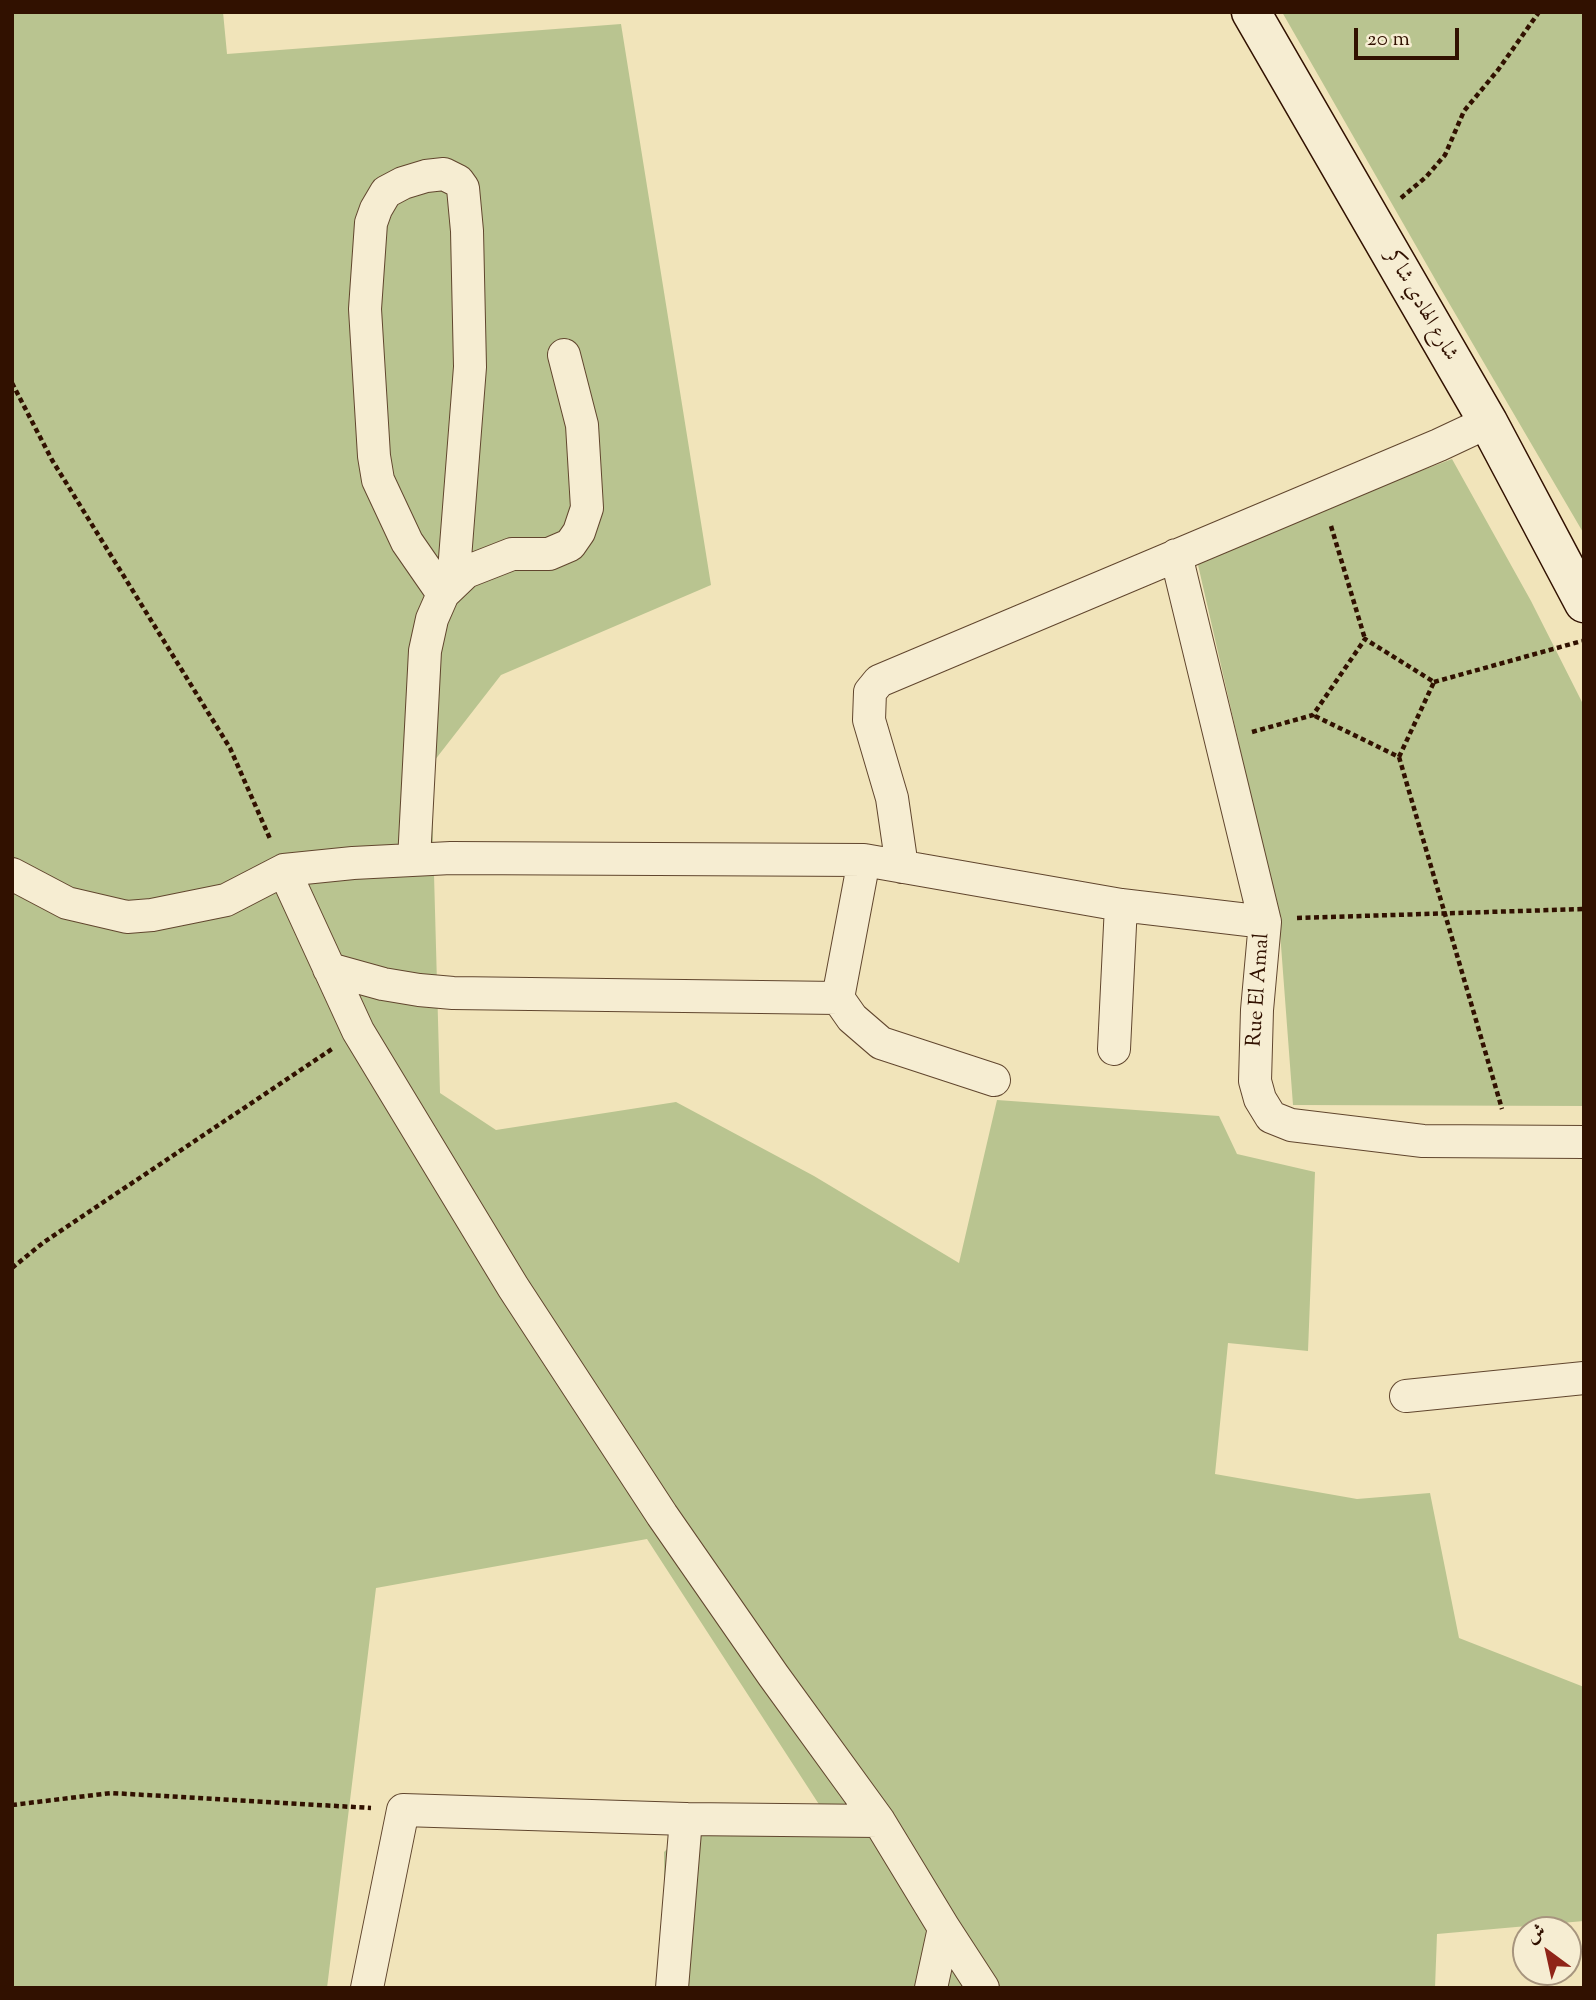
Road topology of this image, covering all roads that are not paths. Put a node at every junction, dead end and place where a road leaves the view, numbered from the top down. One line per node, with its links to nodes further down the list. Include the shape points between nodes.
1 (1251, 12): 3 (street, شارع الهادي شاكر)
2 (564, 355): 5 (street, via 582,425 587,508 579,532 570,545 549,554 512,554 466,572)
3 (1488, 422): 4 (street); 6 (street, شارع الهادي شاكر)
4 (1177, 555): 9 (street, via 879,681 870,692 869,720 892,798); 13 (street, Rue El Amal)
5 (448, 589): 5 (street, via 470,367 463,188 444,174 386,191 371,223 365,309 378,480 407,542); 7 (street, via 432,619 425,651)
6 (1584, 603)
7 (414, 860): 8 (street); 10 (street)
8 (864, 860): 9 (street); 15 (street)
9 (902, 867): 12 (street)
10 (284, 870): 11 (street, via 226,900 127,916 67,903); 14 (street)
11 (12, 874)
12 (1121, 905): 13 (street); 16 (street)
13 (1265, 922): 18 (street, Rue El Amal, via 1255,1081 1270,1117 1291,1125 1423,1141)
14 (329, 969): 15 (street, via 383,984 453,993); 22 (street, via 358,1031 513,1287 662,1516)
15 (838, 998): 17 (street, via 852,1018 881,1043)
16 (1114, 1049)
17 (994, 1080)
18 (1584, 1142)
19 (1584, 1378): 20 (street)
20 (1406, 1396)
21 (686, 1819): 22 (street); 24 (street, via 403,1810); 25 (street)
22 (879, 1821): 23 (street)
23 (943, 1928): 26 (street); 27 (street)
24 (367, 1988)
25 (672, 1988)
26 (931, 1988)
27 (983, 1988)

